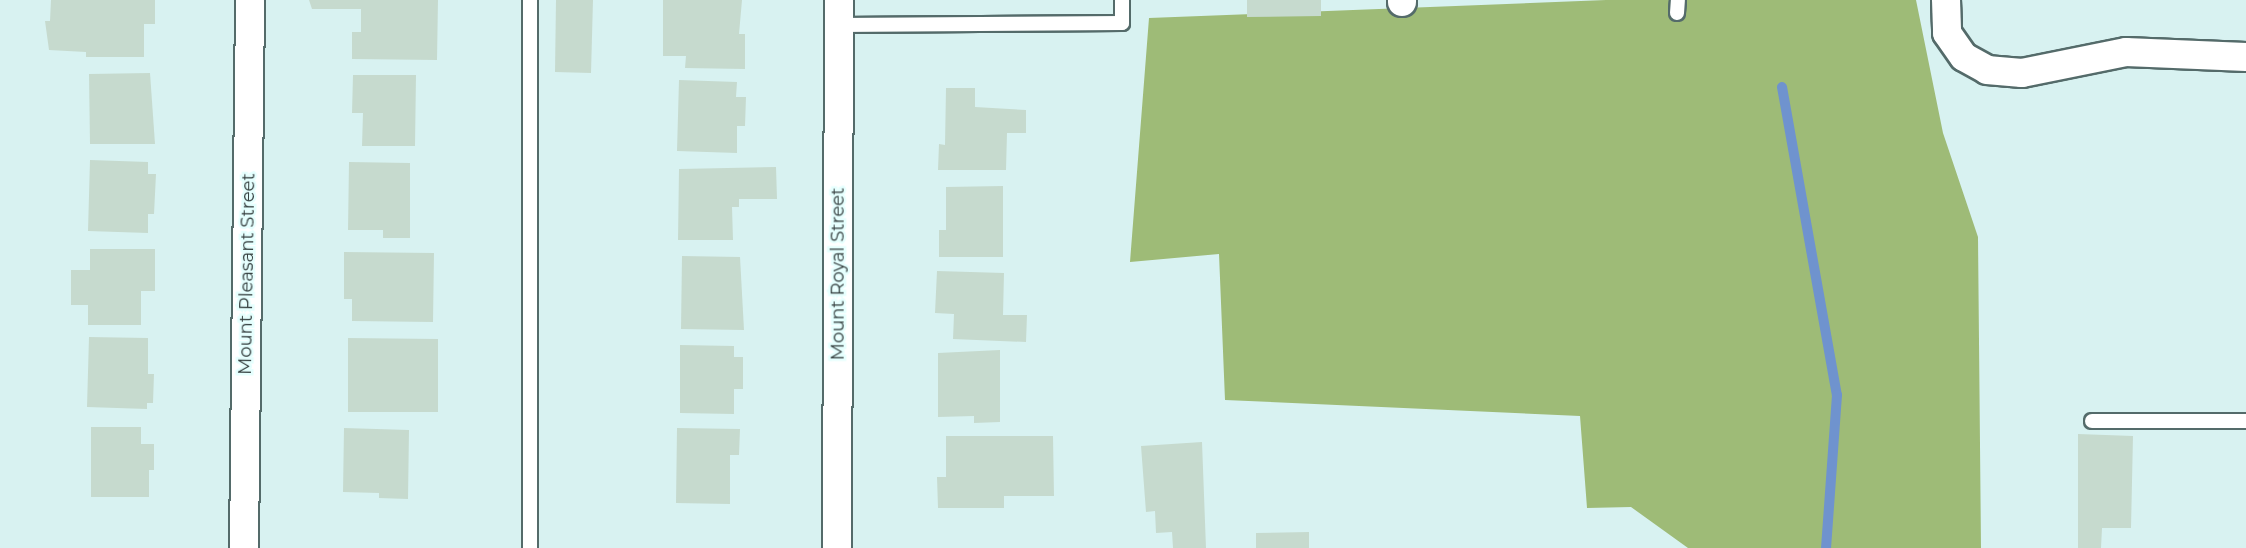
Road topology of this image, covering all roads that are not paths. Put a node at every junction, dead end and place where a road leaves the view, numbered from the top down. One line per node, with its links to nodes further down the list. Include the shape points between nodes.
1 (250, 0): 9 (street, Mount Pleasant Street)
2 (530, 0): 10 (lane)
3 (1122, 0): 5 (lane, via 1122,23)
4 (1946, 0): 6 (street, via 1947,33 1964,57 1987,71 2022,73 2126,51)
5 (839, 12): 11 (street, Mount Royal Street)
6 (2246, 57)
7 (2092, 421): 8 (lane)
8 (2246, 421)
9 (244, 548)
10 (530, 548)
11 (837, 548)

